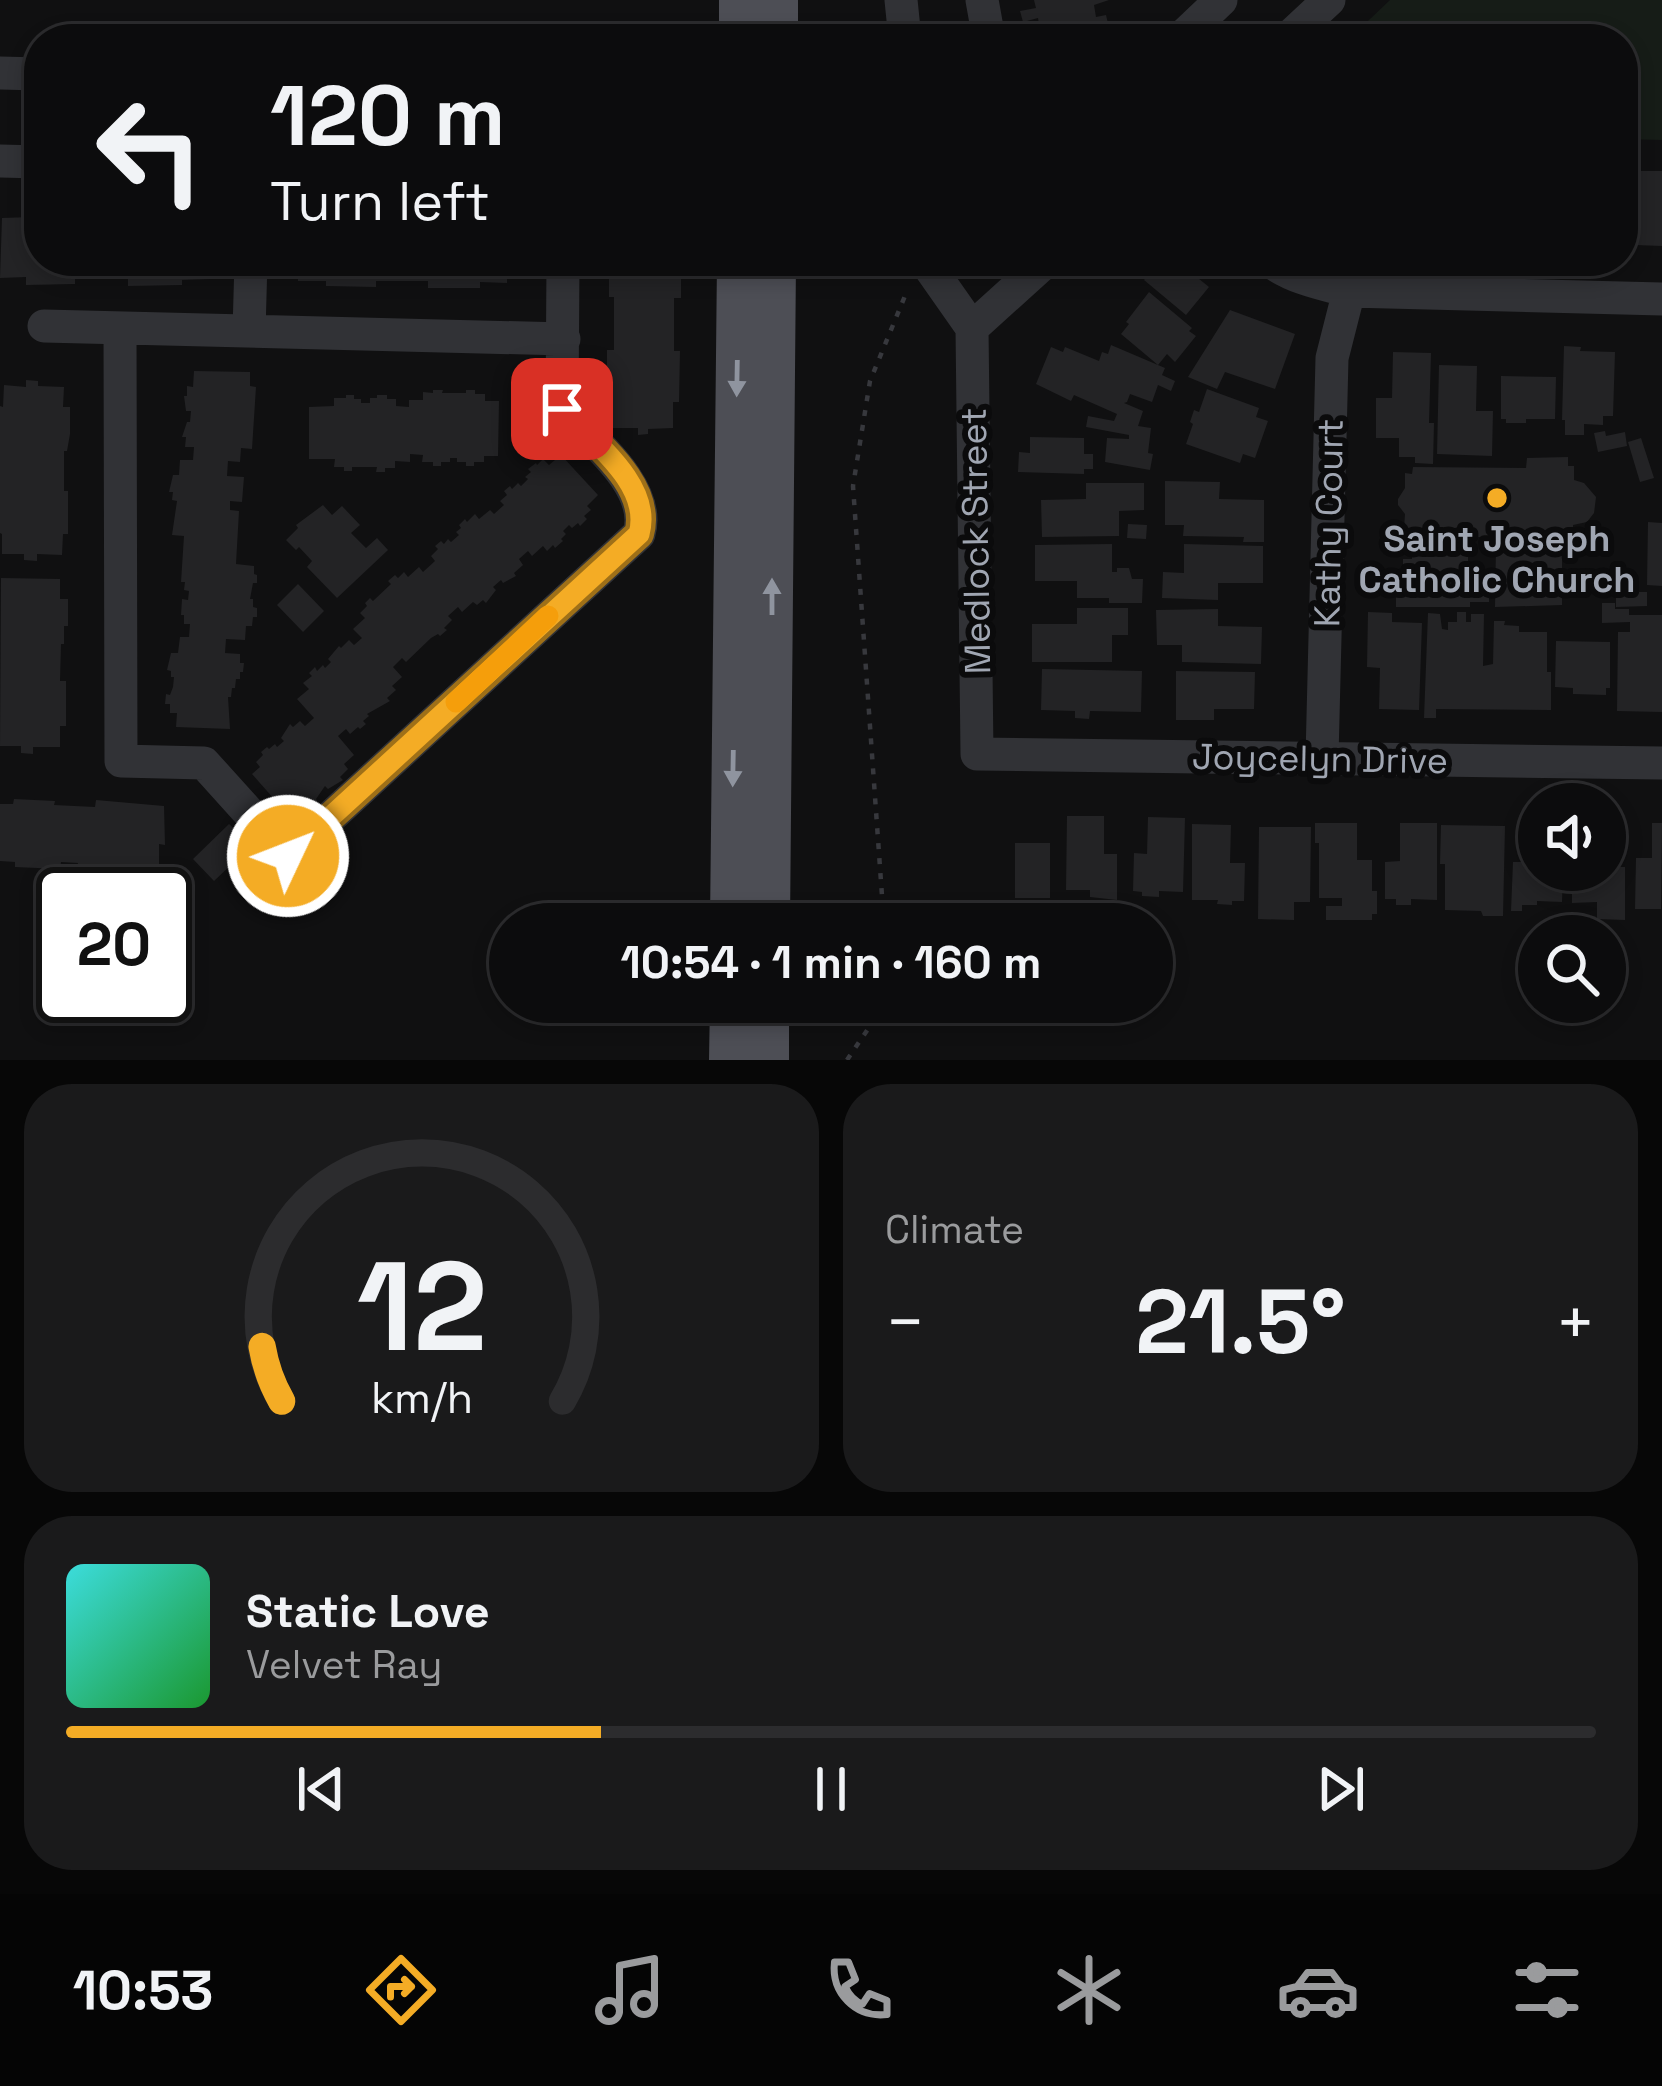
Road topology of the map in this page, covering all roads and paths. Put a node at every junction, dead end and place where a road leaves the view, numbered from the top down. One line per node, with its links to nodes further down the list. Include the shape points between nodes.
1 (1222, 0): 3 (street)
2 (1329, 0): 4 (street)
3 (1196, 24)
4 (1303, 24)
5 (251, 276): 18 (street)
6 (563, 276): 19 (street)
7 (738, 276): 23 (main road, one-way to 23)
8 (775, 276): 24 (main road, one-way to 8)
9 (916, 276): 25 (path, via 870,381 853,486)
10 (923, 276): 17 (street)
11 (1029, 276): 17 (street)
12 (1299, 276): 13 (street)
13 (1348, 291): 14 (street); 21 (street, Kathy Court, via 1333,358)
14 (1662, 299)
15 (44, 326): 16 (street)
16 (120, 328): 18 (street); 19 (street, via 121,761 204,763 288,856 639,534 644,518 628,479 562,409)
17 (972, 328): 20 (street, Medlock Street)
18 (249, 331): 19 (street)
19 (564, 339)
20 (977, 754): 21 (street, Joycelyn Drive)
21 (1322, 758): 22 (street, Joycelyn Drive)
22 (1662, 763)
23 (731, 903)
24 (769, 903)
25 (883, 903)
26 (730, 1023): 29 (main road)
27 (768, 1023): 30 (main road)
28 (872, 1023): 31 (path)
29 (730, 1060)
30 (768, 1060)
31 (847, 1060)

